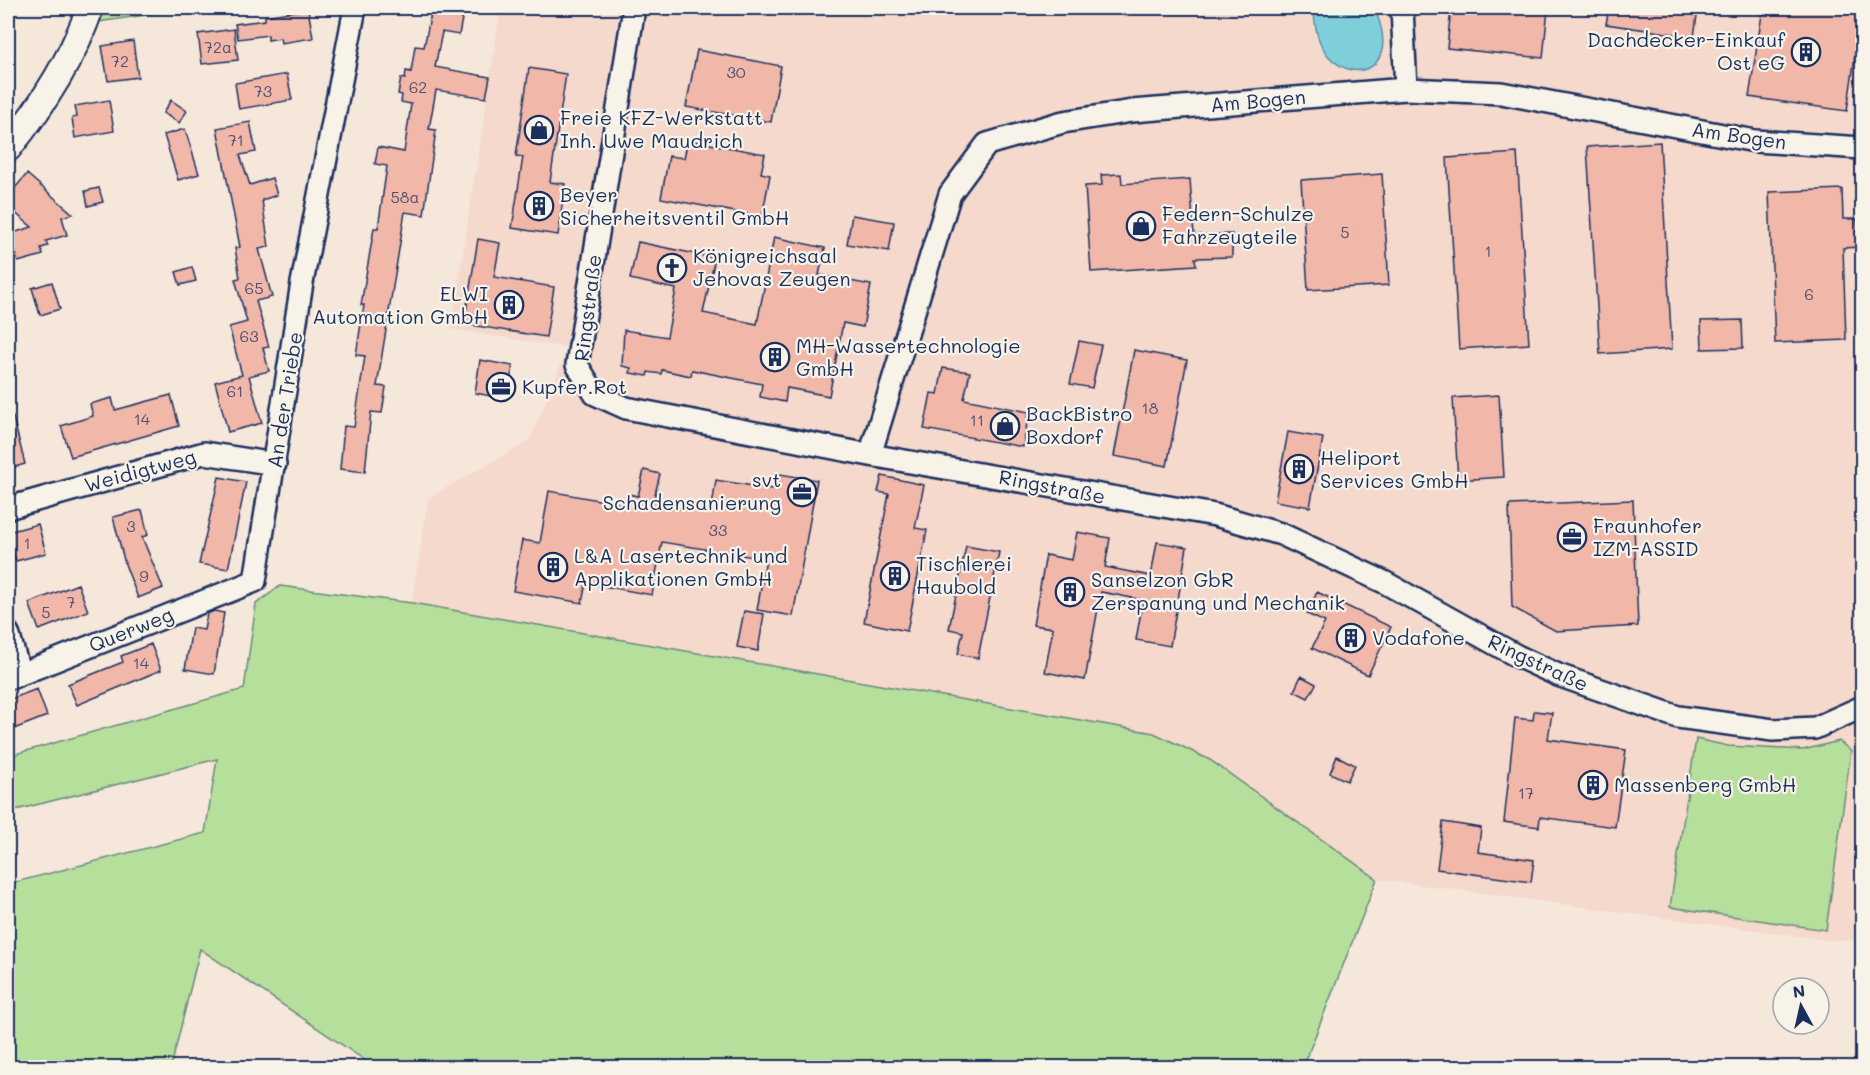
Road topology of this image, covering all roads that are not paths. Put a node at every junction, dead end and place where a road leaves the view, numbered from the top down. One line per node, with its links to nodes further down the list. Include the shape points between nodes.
1 (90, 8): 6 (street, via 63,70 40,109)
2 (355, 8): 9 (street, An der Triebe, via 302,283)
3 (634, 8): 8 (street, Ringstraße, via 577,365 595,394 626,408)
4 (1402, 8): 5 (street)
5 (1406, 89): 7 (street, Am Bogen, via 1501,93 1755,141); 8 (street, Am Bogen, via 1132,111 1063,122 987,144 950,194)
6 (8, 148)
7 (1863, 148)
8 (870, 455): 14 (street, Ringstraße, via 1215,516 1281,534 1384,582 1517,656 1678,717 1773,730 1815,728)
9 (275, 464): 10 (street, Weidigtweg, via 204,453); 11 (street, An der Triebe)
10 (8, 508)
11 (255, 581): 13 (street, Querweg)
12 (8, 633): 13 (street)
13 (14, 676)
14 (1863, 707)

